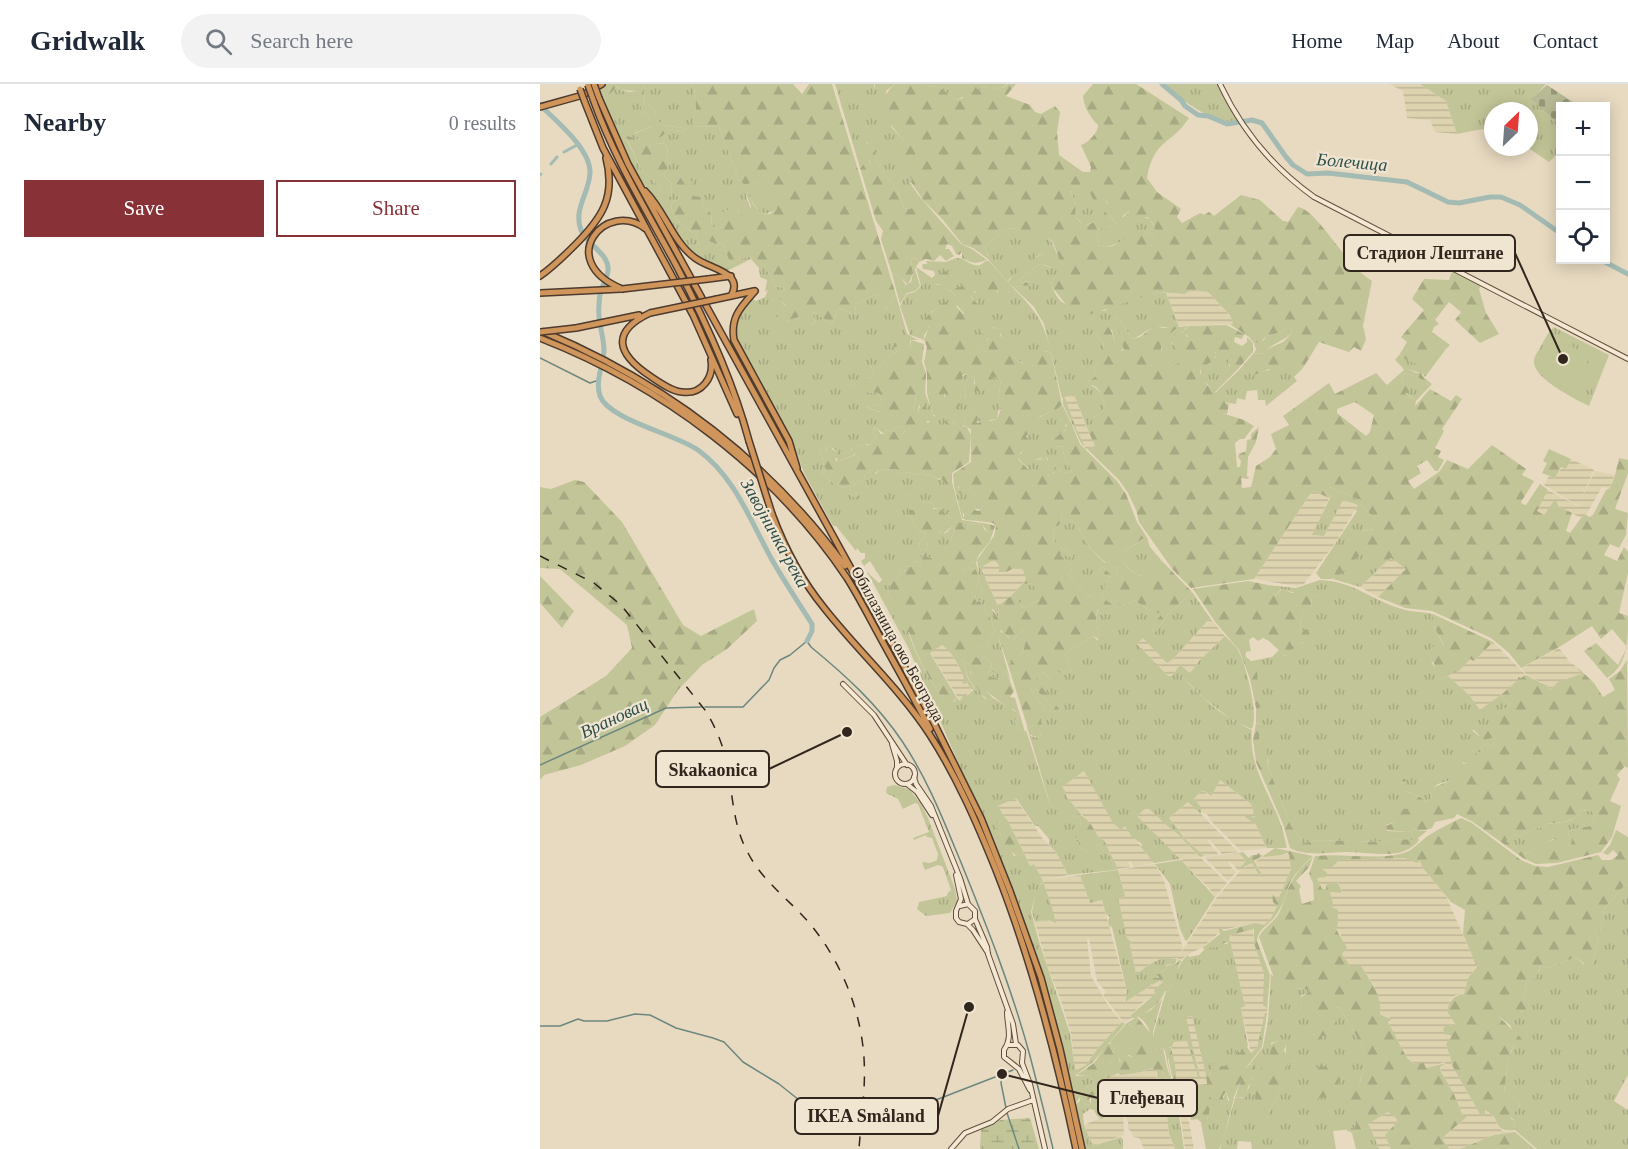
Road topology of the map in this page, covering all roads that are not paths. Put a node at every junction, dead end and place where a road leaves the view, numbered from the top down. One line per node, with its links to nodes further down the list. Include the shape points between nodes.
1 (588, 84): 6 (highway, bridge)
2 (594, 84): 6 (highway, bridge)
3 (602, 84): 7 (highway, via 584,96)
4 (1220, 84): 21 (street, via 1258,146 1286,175 1324,203)
5 (579, 87): 8 (highway, bridge)
6 (597, 100): 9 (highway); 22 (highway, via 619,160 706,324)
7 (542, 106)
8 (603, 148): 10 (highway); 11 (highway, via 609,192 602,213 588,232)
9 (640, 186): 12 (highway, via 688,252 703,264); 23 (highway)
10 (652, 236): 13 (highway, via 641,225 626,220 611,222 597,232 589,251 592,267 604,280); 19 (highway)
11 (540, 276)
12 (731, 276): 13 (highway, bridge); 15 (highway)
13 (622, 289): 14 (highway)
14 (540, 293)
15 (731, 296): 16 (highway, bridge); 23 (highway, via 755,291 735,314 734,340 789,441)
16 (650, 313): 17 (highway, bridge); 19 (highway, via 626,331 623,346 627,358 637,368 669,388 684,393 704,385 711,363)
17 (540, 331): 20 (highway, Обилазница око Београда)
18 (540, 338): 20 (highway, Обилазница око Београда)
19 (706, 344): 22 (highway)
20 (596, 359): 24 (highway, Обилазница око Београда, via 617,365 687,410 750,460 808,519); 29 (highway, Обилазница око Београда, via 675,408 722,444 815,536 856,593)
21 (1628, 359)
22 (747, 431): 29 (highway, bridge, via 772,514 806,584 908,703)
23 (798, 473): 24 (highway)
24 (858, 584): 45 (highway, via 932,719 991,841 1041,978)
25 (843, 684): 26 (street, via 874,716)
26 (892, 743): 27 (street); 28 (street)
27 (907, 765): 28 (street); 30 (street)
28 (897, 768): 31 (street, via 897,780)
29 (954, 776): 45 (highway, via 981,831 1019,932)
30 (914, 777): 31 (street); 32 (street)
31 (907, 784): 32 (street)
32 (934, 818): 33 (street)
33 (956, 872): 34 (street); 35 (street)
34 (968, 904): 35 (street); 36 (street, via 975,911)
35 (960, 906): 37 (street, via 956,918)
36 (975, 919): 37 (street); 38 (street)
37 (967, 924): 38 (street)
38 (988, 954): 39 (street)
39 (1007, 1011): 40 (street); 41 (street)
40 (1016, 1044): 41 (street); 42 (street, via 1023,1051)
41 (1008, 1045): 43 (street, via 1003,1055)
42 (1022, 1058): 43 (street); 44 (street)
43 (1012, 1064): 44 (street)
44 (1031, 1092): 46 (street)
45 (1069, 1099): 47 (highway)
46 (1033, 1100): 48 (street, via 965,1133); 49 (street)
47 (1071, 1109): 50 (highway); 51 (highway)
48 (951, 1149)
49 (1045, 1149)
50 (1077, 1149)
51 (1082, 1149)

